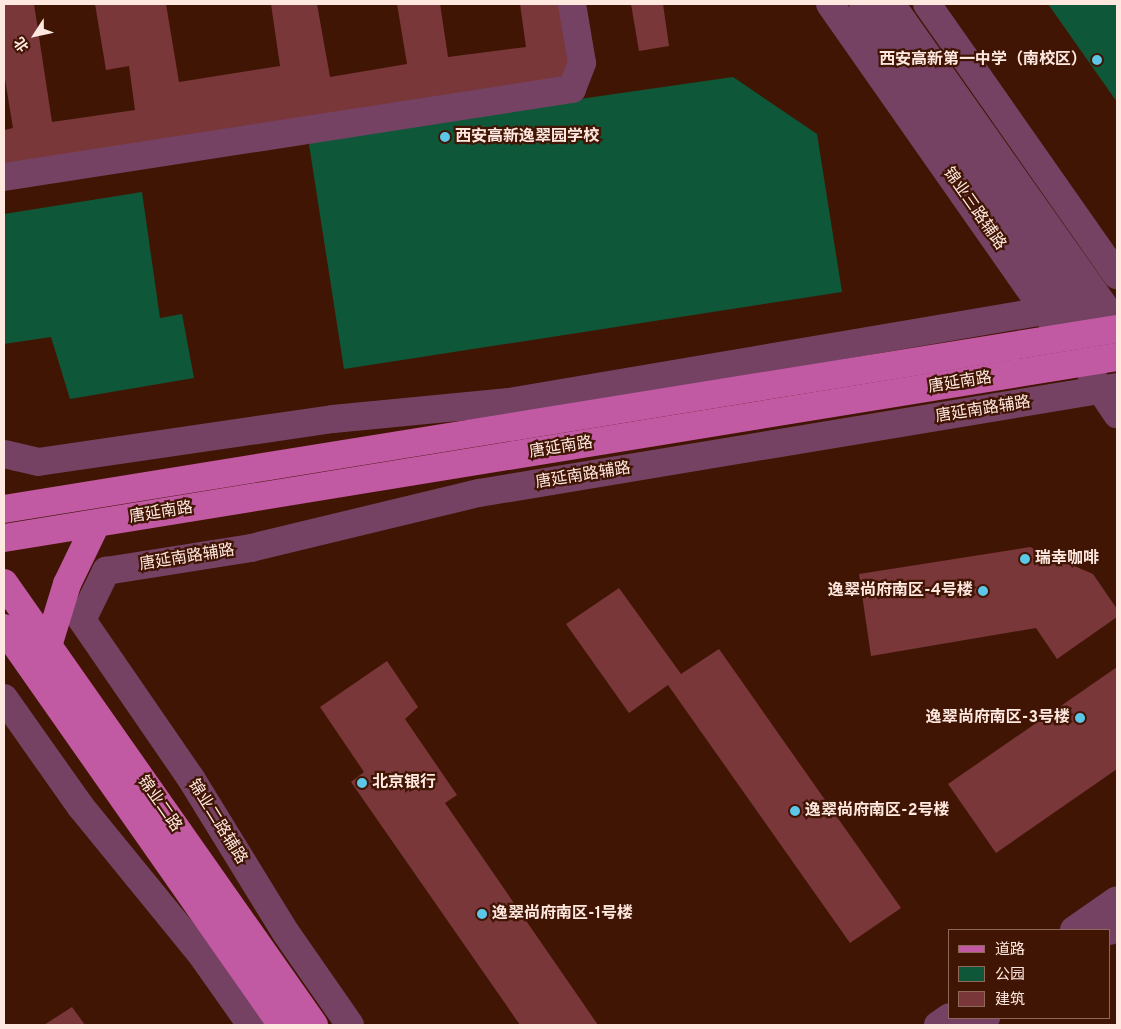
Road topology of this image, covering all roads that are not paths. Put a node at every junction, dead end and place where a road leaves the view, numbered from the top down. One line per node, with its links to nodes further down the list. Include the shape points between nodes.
1 (572, 4): 6 (street, via 582,63 572,89)
2 (830, 4): 9 (street, 锦业三路辅路)
3 (863, 4): 8 (street)
4 (891, 4): 10 (street)
5 (927, 4): 7 (street)
6 (4, 177)
7 (1117, 275)
8 (1074, 306): 9 (street); 10 (street)
9 (1045, 311): 11 (street, 锦业三路辅路); 15 (street, via 509,402 333,419 38,462)
10 (1109, 329): 11 (main road, 唐延南路); 13 (street)
11 (1064, 339): 12 (street, 锦业三路辅路); 16 (main road, 唐延南路)
12 (1082, 363): 13 (main road, 唐延南路); 17 (main road, 唐延南路)
13 (1112, 372): 14 (street); 20 (street, 唐延南路辅路, via 479,493 252,548 106,571)
14 (1117, 414)
15 (4, 454)
16 (4, 509)
17 (96, 524): 18 (main road, 唐延南路); 22 (main road, via 67,584)
18 (4, 538)
19 (4, 584): 22 (main road, 锦业二路)
20 (82, 620): 29 (street, 锦业二路辅路, via 192,780 286,934)
21 (4, 628): 27 (main road, 锦业二路)
22 (48, 646): 28 (main road, 锦业二路)
23 (4, 698): 26 (street, via 81,807 202,954)
24 (1117, 900): 25 (street)
25 (1075, 929)
26 (251, 1025)
27 (282, 1025)
28 (314, 1025)
29 (350, 1025)

